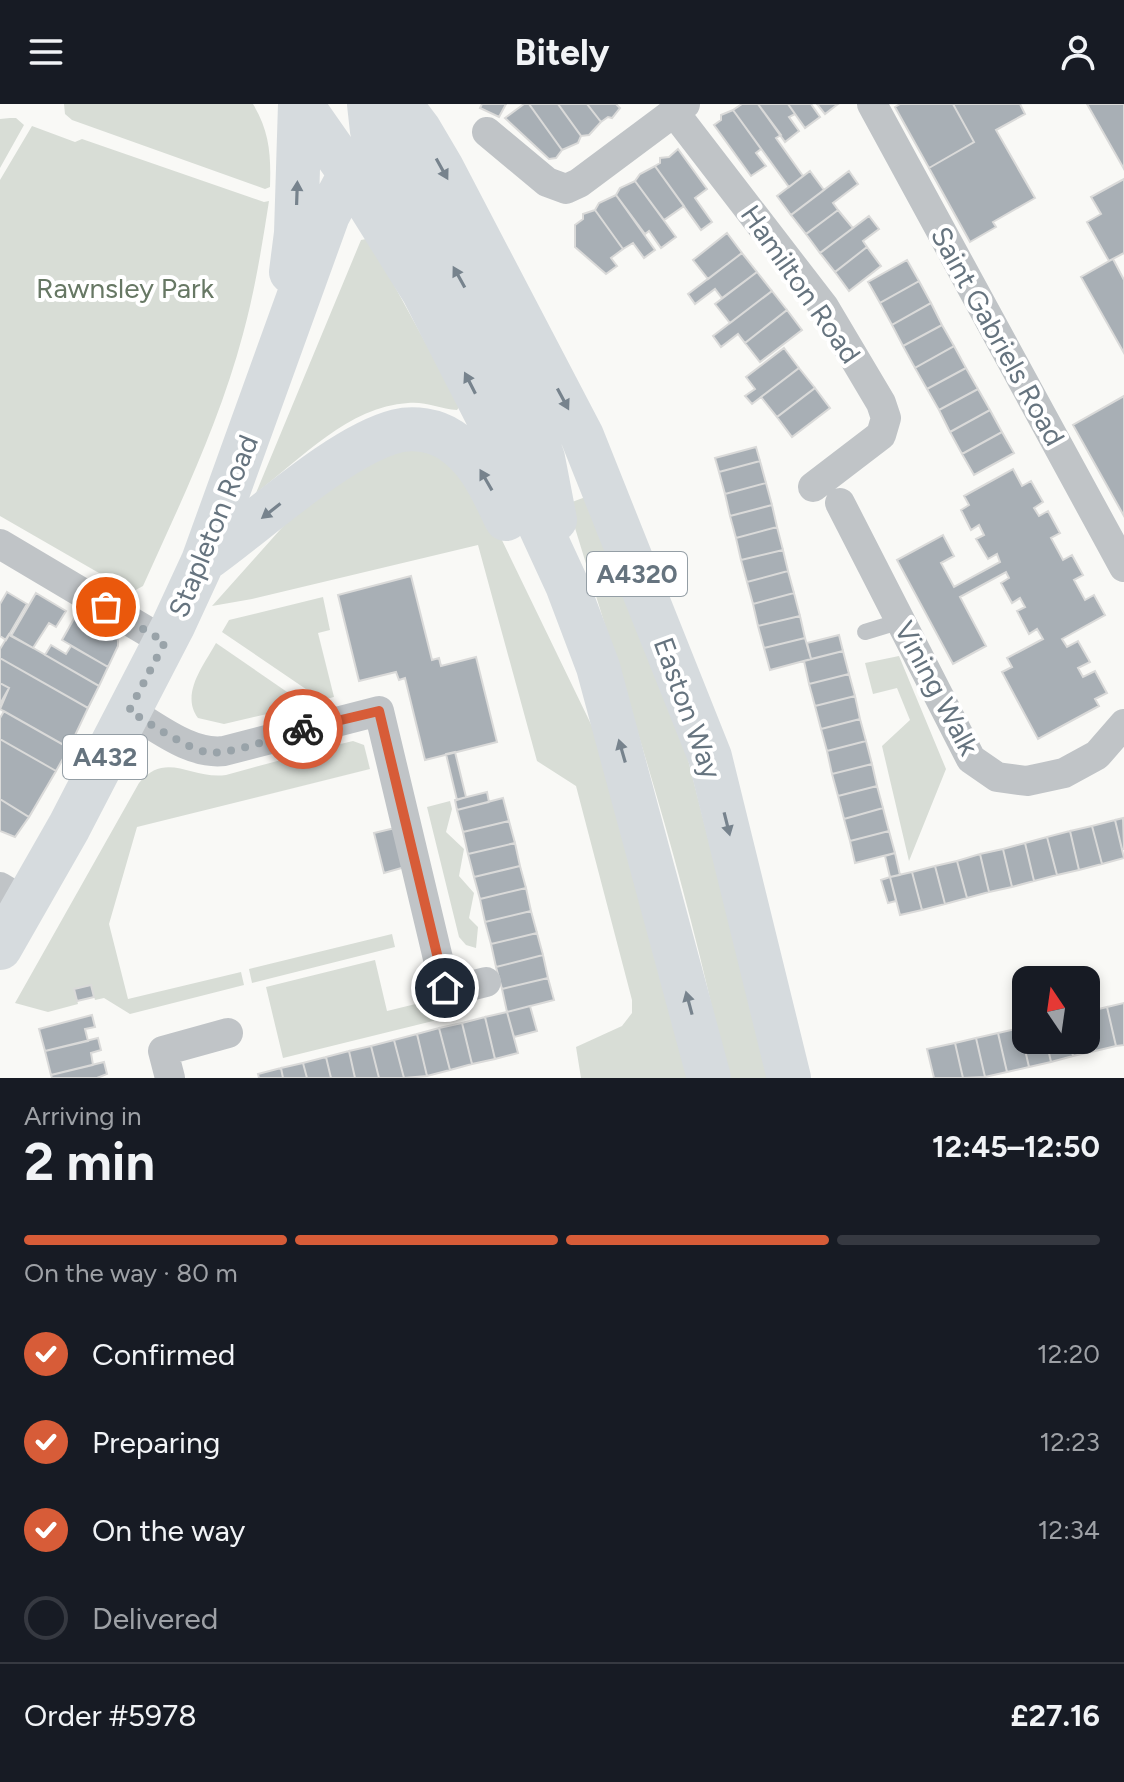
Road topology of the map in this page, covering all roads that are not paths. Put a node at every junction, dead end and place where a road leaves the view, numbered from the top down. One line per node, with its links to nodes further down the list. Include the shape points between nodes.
1 (301, 104): 9 (main road, A4320); 10 (main road, one-way to 1, via 296,233)
2 (336, 104): 9 (main road)
3 (360, 104): 9 (main road, Stapleton Road)
4 (369, 104): 16 (main road, one-way to 4, via 543,458 520,393 440,241 372,131)
5 (872, 104): 15 (street, Saint Gabriels Road)
6 (679, 108): 8 (street, via 566,189 547,182); 11 (street, Hamilton Road, via 824,307 881,403 886,418 881,435)
7 (411, 112): 29 (main road, Easton Way / A4320, one-way to 29, via 582,436 710,757)
8 (487, 132)
9 (350, 174): 10 (main road, Stapleton Road / A432, via 345,238 321,306); 16 (main road, A4320, one-way to 9, via 423,291)
10 (279, 353): 14 (main road, Stapleton Road / A432)
11 (813, 487)
12 (840, 503): 17 (street, Vining Walk)
13 (0, 544): 19 (street)
14 (203, 561): 19 (main road, Stapleton Road / A432); 20 (main road, one-way to 14, via 521,549 483,472 441,435 407,429 359,448)
15 (1124, 567)
16 (567, 585): 20 (main road, A4320)
17 (901, 621): 18 (lane); 22 (street, Vining Walk, via 971,759 997,777 1027,781 1064,773 1097,755)
18 (865, 632)
19 (165, 642): 21 (main road, Stapleton Road / A432)
20 (598, 667): 28 (main road, A4320, one-way to 20)
21 (129, 711): 23 (main road, Stapleton Road / A432, via 69,827); 25 (street, via 208,752 379,711 446,992)
22 (1124, 724)
23 (13, 894): 24 (main road, Stapleton Road / A432)
24 (0, 948)
25 (486, 982)
26 (228, 1033): 27 (street, via 163,1051)
27 (170, 1078)
28 (709, 1078)
29 (789, 1078)

